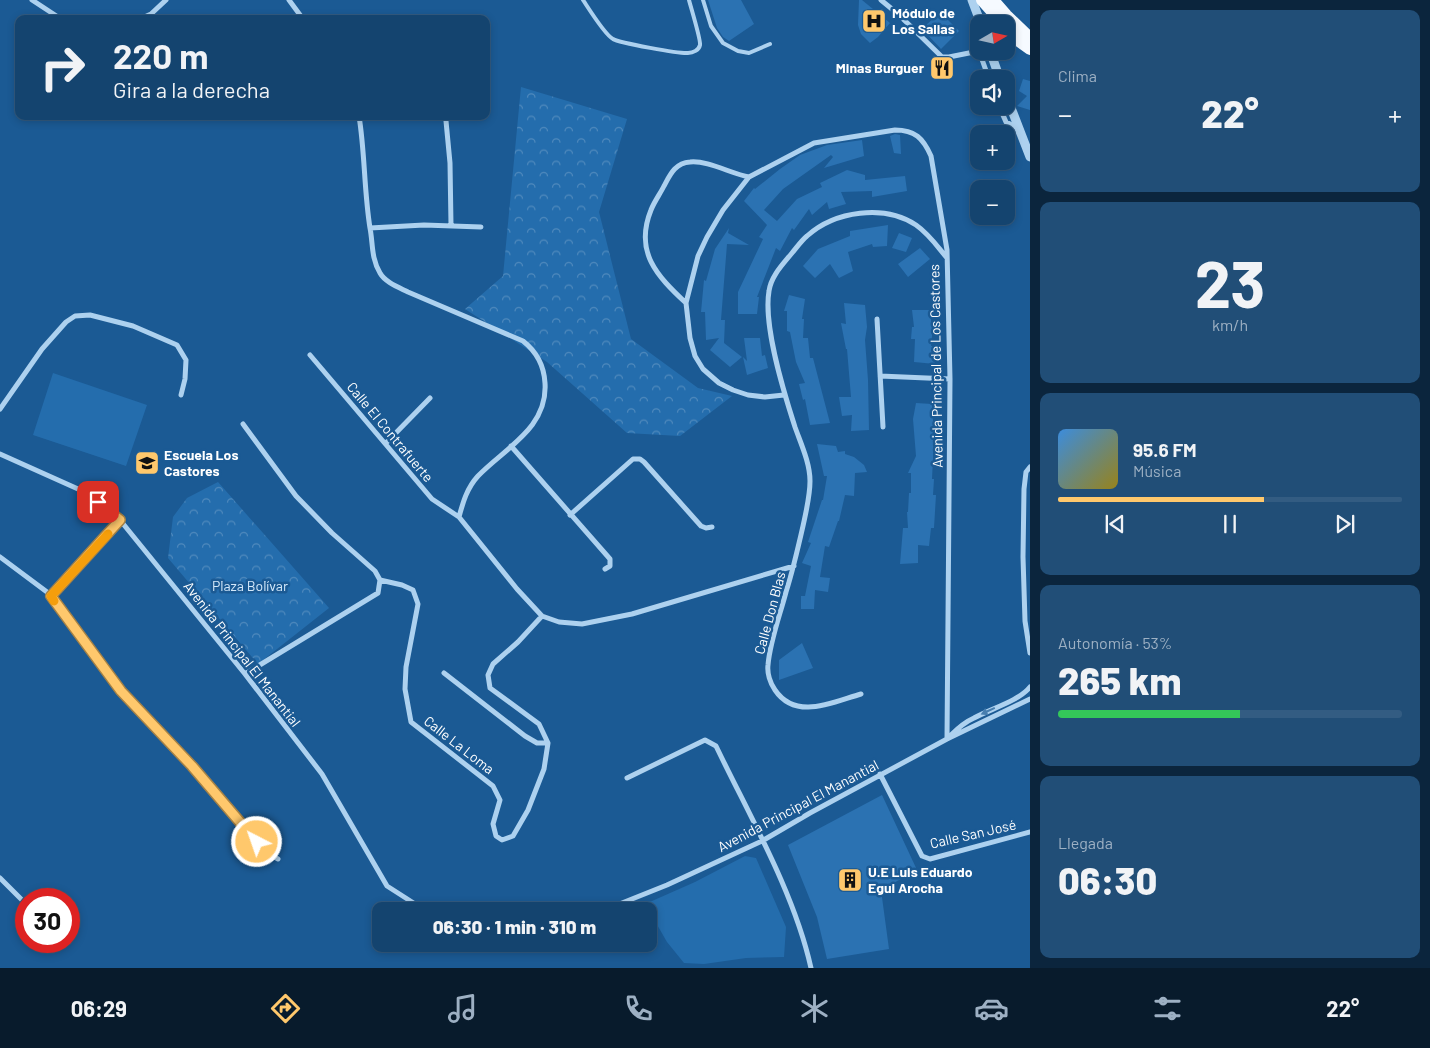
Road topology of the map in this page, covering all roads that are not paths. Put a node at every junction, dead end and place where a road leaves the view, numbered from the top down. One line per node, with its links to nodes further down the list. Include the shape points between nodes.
1 (32, 0): 11 (street)
2 (166, 0): 12 (street)
3 (289, 0): 13 (street)
4 (583, 0): 5 (lane, via 612,38 689,53 700,45)
5 (689, 0)
6 (702, 0): 18 (lane, via 711,26 723,43 749,53)
7 (881, 0): 20 (street, via 942,57)
8 (972, 0): 14 (street)
9 (982, 0): 15 (main road)
10 (993, 0): 17 (main road)
11 (55, 15)
12 (149, 15)
13 (300, 15)
14 (978, 15)
15 (995, 15)
16 (1015, 38): 19 (main road)
17 (1030, 38)
18 (770, 44)
19 (1030, 49)
20 (970, 53)
21 (1003, 115): 25 (street, via 1006,122)
22 (1013, 115): 25 (street)
23 (360, 120): 31 (street)
24 (446, 121): 29 (street)
25 (1018, 129): 26 (street); 27 (street)
26 (1030, 133)
27 (1030, 157)
28 (749, 177): 32 (street, via 814,143 906,130 926,145 931,156); 33 (street, via 707,236 698,256); 33 (street, via 701,162 681,164 673,169 651,210 645,241 648,254 663,282)
29 (452, 225): 30 (street); 31 (street)
30 (481, 227)
31 (370, 228): 45 (street, via 373,258 380,274 390,283 523,341 533,349 545,372 546,393 538,418)
32 (947, 258): 37 (street, Avenida Principal de Los Castores); 39 (street, Avenida Principal de Los Castores, via 929,235 917,226 882,213 847,215 806,236 776,273 769,289 770,331)
33 (686, 302): 39 (street, via 695,356 703,370 719,383 741,393 765,397)
34 (877, 318): 36 (street)
35 (310, 355): 44 (street, Calle El Contrafuerte)
36 (880, 376): 37 (street); 43 (street)
37 (950, 379): 64 (street, Avenida Principal de Los Castores)
38 (181, 395): 41 (street, via 186,360 177,345 133,326 90,315 75,316 42,349)
39 (784, 395): 53 (street, Avenida Principal de Los Castores, via 806,458 810,481)
40 (430, 398): 44 (street)
41 (0, 409)
42 (243, 424): 55 (street, via 296,496 375,571)
43 (883, 427)
44 (386, 444): 49 (street, Calle El Contrafuerte, via 432,499)
45 (511, 446): 48 (street); 49 (street, via 470,486)
46 (0, 454): 50 (street, Avenida Principal El Manantial, via 87,493)
47 (1030, 467): 58 (street, via 1026,472 1024,489 1023,557 1025,621)
48 (570, 515): 51 (street, via 633,460 640,459 701,526); 54 (street, via 610,559 610,566)
49 (459, 517): 57 (street)
50 (120, 520): 56 (street); 60 (street, Avenida Principal El Manantial)
51 (712, 527)
52 (0, 556): 56 (street)
53 (794, 566): 57 (street, via 632,614 582,624 559,622); 62 (street, Calle Don Blas, via 768,666 774,689 791,705 803,708 814,708)
54 (605, 569)
55 (380, 580): 60 (street, via 378,593); 65 (street, Calle La Loma, via 413,590 418,604 406,667 405,689 412,722 493,786 500,800 493,824 496,836 502,840 514,836 528,810 544,769)
56 (51, 596): 70 (street, via 121,691 198,772 265,852)
57 (542, 616): 65 (street, via 493,664 488,675 490,688 538,724)
58 (1030, 653)
59 (444, 673): 65 (street, via 524,736 537,743)
60 (245, 674): 73 (street, Avenida Principal El Manantial, via 322,774 387,886)
61 (1030, 687): 64 (street, one-way to 64, via 973,718)
62 (861, 694)
63 (1030, 699): 64 (street)
64 (947, 739): 66 (street, Avenida Principal El Manantial)
65 (548, 743)
66 (880, 774): 68 (street, Calle San José, via 922,856 930,859); 69 (street, Avenida Principal El Manantial)
67 (627, 778): 69 (street, via 705,740 716,746)
68 (1030, 832)
69 (762, 841): 74 (street, Avenida Principal El Manantial); 75 (street, via 794,911)
70 (278, 859)
71 (0, 878): 72 (street)
72 (15, 893)
73 (412, 902)
74 (624, 902)
75 (811, 968)

